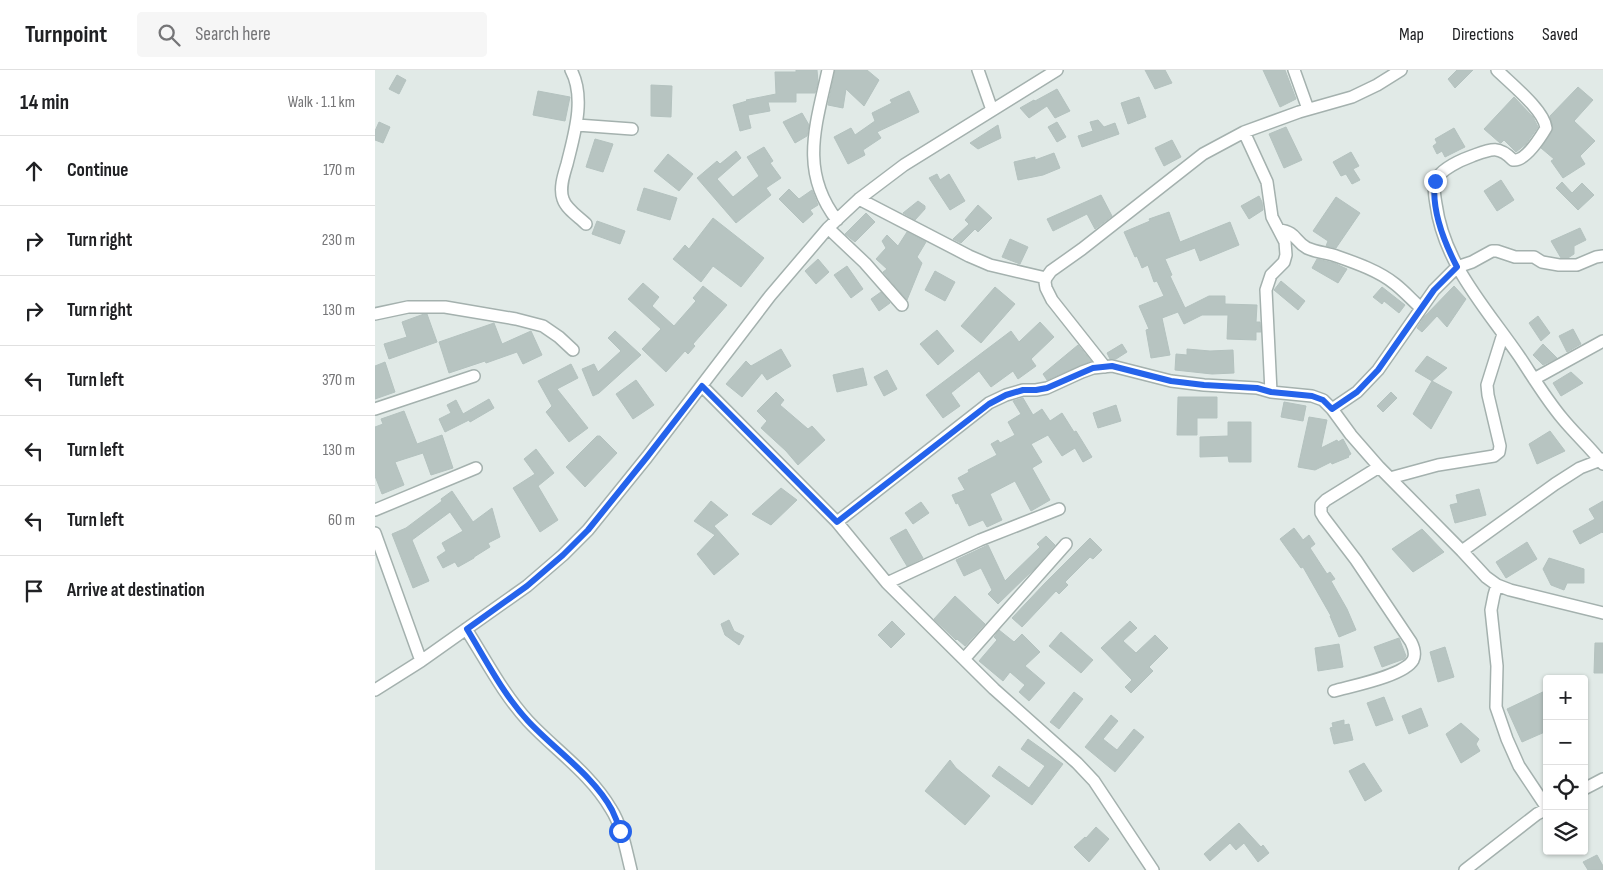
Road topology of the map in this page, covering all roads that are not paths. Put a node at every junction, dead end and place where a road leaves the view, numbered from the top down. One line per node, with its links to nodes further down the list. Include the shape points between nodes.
1 (571, 70): 10 (street, via 577,87)
2 (827, 70): 14 (street, via 813,136 813,164 817,185)
3 (978, 70): 9 (street)
4 (1057, 70): 9 (street)
5 (1294, 70): 8 (street)
6 (1401, 70): 8 (street, via 1352,97)
7 (1497, 70): 19 (street, via 1540,113 1546,128 1525,157 1519,160 1513,160 1504,151 1487,150 1466,158 1435,181 1438,216)
8 (1308, 109): 12 (street)
9 (992, 110): 13 (street, via 904,165)
10 (577, 125): 11 (street); 15 (street, via 563,178 563,198)
11 (632, 128)
12 (1244, 132): 17 (street, via 1267,182 1273,217); 20 (street, via 1203,154)
13 (859, 199): 14 (street); 20 (street, via 990,265)
14 (837, 220): 16 (street)
15 (586, 224)
16 (828, 228): 21 (street); 30 (street, via 770,296)
17 (1279, 230): 22 (street, via 1293,234 1308,248 1375,272 1395,284); 31 (street, via 1287,255 1271,275 1266,290)
18 (1603, 256): 19 (street, via 1577,265 1542,262 1534,257 1515,257 1492,251)
19 (1457, 267): 22 (street); 24 (street)
20 (1046, 278): 27 (street, via 1046,288 1052,300)
21 (902, 305)
22 (1421, 308): 33 (street, via 1378,370 1357,392)
23 (375, 314): 26 (street, via 408,307 445,307 516,319 543,326)
24 (1503, 334): 29 (street); 37 (street, via 1487,385 1499,452 1494,456 1438,465)
25 (1603, 341): 29 (street)
26 (573, 350)
27 (1105, 367): 31 (street, via 1171,381); 40 (street, via 1093,368 1047,388 1006,395 989,404)
28 (474, 376): 32 (street)
29 (1534, 379): 34 (street, via 1562,418)
30 (702, 386): 40 (street); 47 (street, via 588,530 527,586)
31 (1271, 392): 33 (street, via 1312,396 1323,400)
32 (375, 409)
33 (1332, 409): 35 (street)
34 (1602, 461): 43 (street, via 1580,468 1555,484)
35 (1379, 467): 37 (street); 51 (street, via 1326,500 1321,505 1321,513 1415,651 1408,666 1391,676)
36 (476, 468): 39 (street)
37 (1389, 478): 43 (street)
38 (1059, 509): 44 (street, via 980,540)
39 (375, 510)
40 (837, 522): 44 (street)
41 (375, 533): 49 (street)
42 (1066, 544): 48 (street)
43 (1462, 551): 45 (street)
44 (887, 583): 48 (street)
45 (1497, 585): 46 (street); 54 (street, via 1491,610 1497,666 1496,707 1516,760)
46 (1603, 613)
47 (467, 629): 49 (street); 56 (street, via 527,720 585,776 612,809)
48 (964, 659): 57 (street, via 1094,781)
49 (421, 661): 50 (street)
50 (375, 690)
51 (1334, 691)
52 (1603, 779): 53 (street)
53 (1588, 787)
54 (1543, 802)
55 (1544, 810): 58 (street)
56 (631, 870)
57 (1153, 870)
58 (1465, 870)

